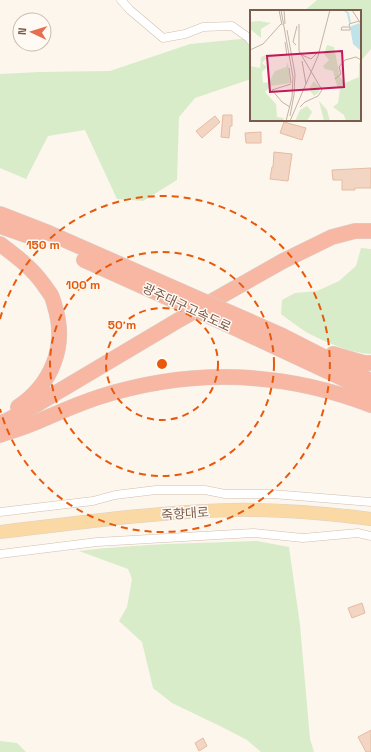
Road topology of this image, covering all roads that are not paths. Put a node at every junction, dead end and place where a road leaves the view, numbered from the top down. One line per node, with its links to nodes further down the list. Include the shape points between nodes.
1 (121, 0): 2 (street, via 163,38 203,27 232,26)
2 (250, 40)
3 (0, 214): 8 (highway, 광주대구고속도로, via 49,233)
4 (0, 226): 8 (highway, 광주대구고속도로)
5 (371, 231): 16 (highway, via 355,231 332,236 283,261 34,406)
6 (371, 238): 17 (highway, via 335,242 314,251 37,412)
7 (0, 244): 15 (highway, via 38,276 51,295 58,317 60,340 55,363 43,385 27,401)
8 (180, 297): 9 (highway, 광주대구고속도로, bridge)
9 (226, 318): 10 (highway, 광주대구고속도로); 13 (highway, 광주대구고속도로)
10 (281, 335): 11 (highway, via 345,358); 12 (highway, 광주대구고속도로)
11 (371, 363)
12 (371, 381)
13 (371, 393)
14 (371, 405): 18 (highway, via 298,384 266,379 203,377 120,390 70,407)
15 (0, 419)
16 (0, 423)
17 (0, 430)
18 (0, 436)
19 (371, 502): 20 (street, via 272,494 225,494 205,490 156,490 114,495 93,501)
20 (0, 512)
21 (371, 519): 22 (main road, 죽향대로, via 328,514 233,510 120,518)
22 (0, 532)
23 (371, 536): 24 (street, via 358,533 303,538 253,533 97,542)
24 (0, 554)

